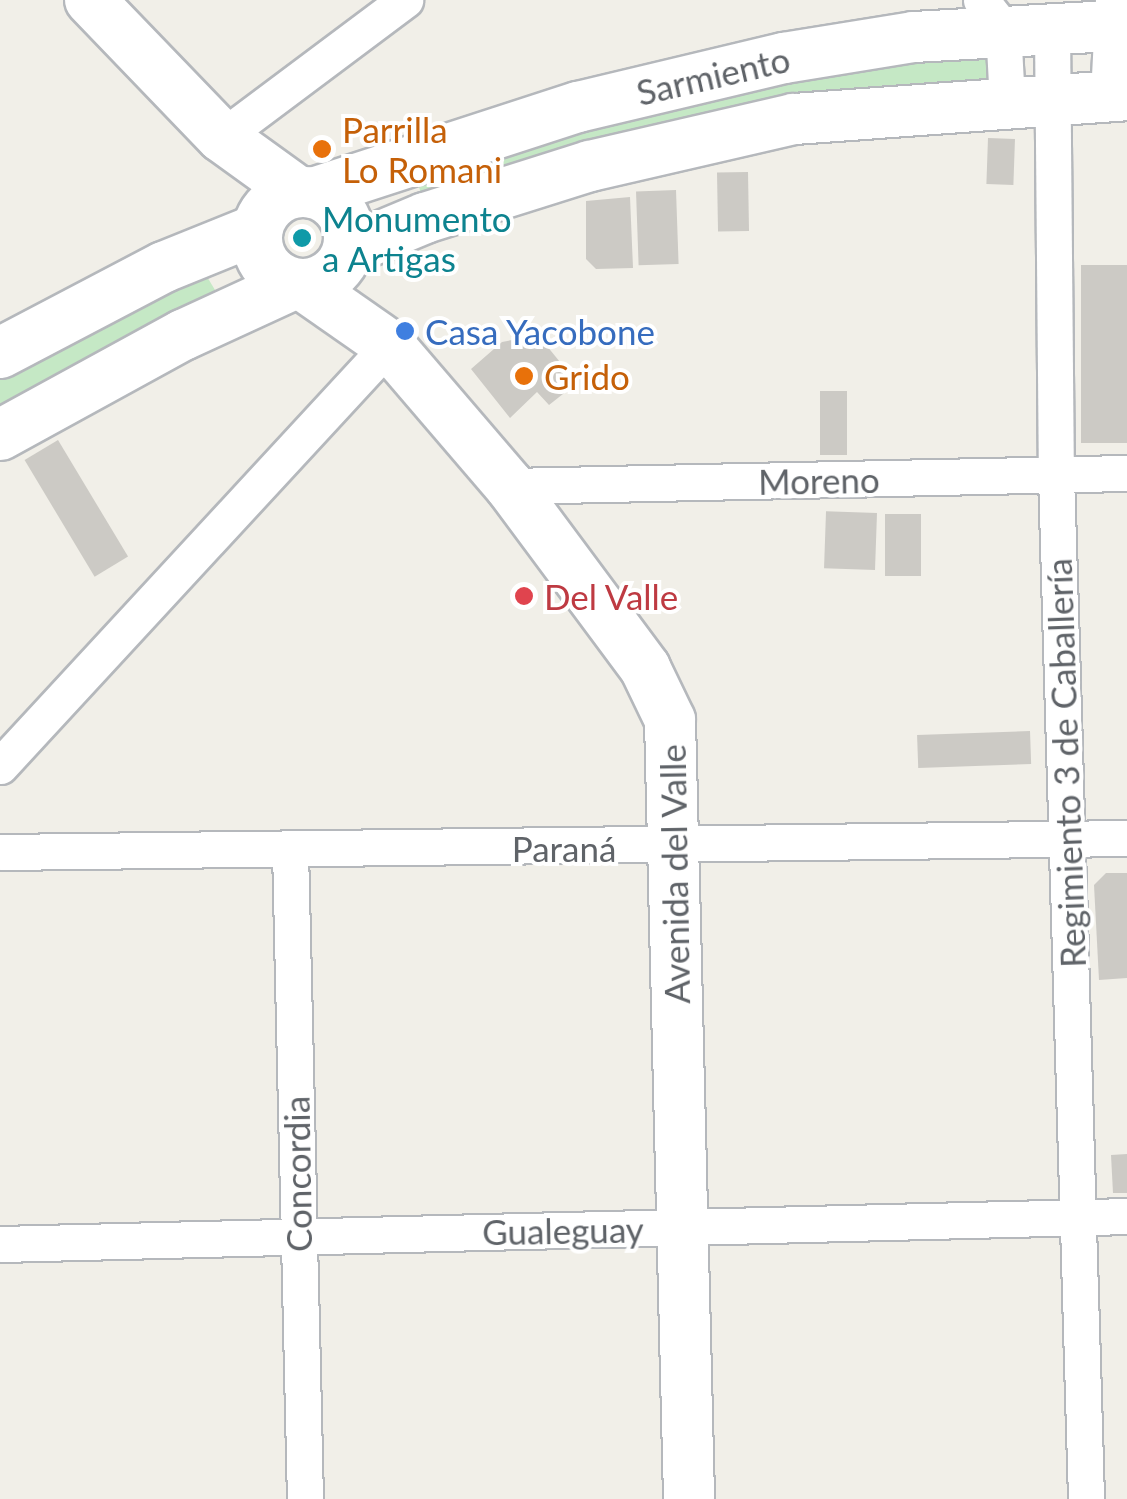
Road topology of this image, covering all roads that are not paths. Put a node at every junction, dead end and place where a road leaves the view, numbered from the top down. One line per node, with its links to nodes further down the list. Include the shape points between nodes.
1 (405, 0): 8 (street)
2 (103, 4): 8 (main road)
3 (992, 14): 5 (main road, Sarmiento); 7 (street); 9 (main road, Sarmiento, via 596,102)
4 (1119, 16): 5 (main road, Sarmiento); 6 (street)
5 (1052, 28): 7 (street, Regimiento 3 de Caballería)
6 (1118, 95): 7 (main road, Sarmiento)
7 (1030, 99): 10 (main road, Sarmiento, via 794,119 590,166 425,218); 16 (street, Regimiento 3 de Caballería)
8 (222, 137): 9 (main road)
9 (282, 209): 10 (main road, via 340,210); 11 (main road, via 261,258); 13 (main road, Sarmiento)
10 (347, 253): 11 (main road, via 326,279); 12 (main road)
11 (298, 284): 12 (main road); 14 (main road)
12 (389, 345): 17 (main road, Avenida del Valle); 18 (street)
13 (0, 352)
14 (18, 424)
15 (1127, 473): 16 (street, Moreno)
16 (1056, 474): 17 (street, Moreno); 20 (street, Regimiento 3 de Caballería)
17 (510, 486): 21 (main road, Avenida del Valle, via 645,668 670,720)
18 (0, 766)
19 (1127, 838): 20 (street, Paraná)
20 (1066, 840): 21 (street, Paraná); 25 (street, Regimiento 3 de Caballería)
21 (674, 848): 22 (street, Paraná); 26 (main road, Avenida del Valle)
22 (290, 849): 23 (street, Paraná); 27 (street, Concordia)
23 (0, 852)
24 (1127, 1216): 25 (street, Gualeguay)
25 (1078, 1218): 26 (street, Gualeguay); 31 (street, Regimiento 3 de Caballería)
26 (683, 1227): 27 (street, Gualeguay); 30 (main road, Avenida del Valle)
27 (299, 1236): 28 (street, Gualeguay); 29 (street, Concordia)
28 (0, 1244)
29 (305, 1499)
30 (689, 1499)
31 (1086, 1499)

